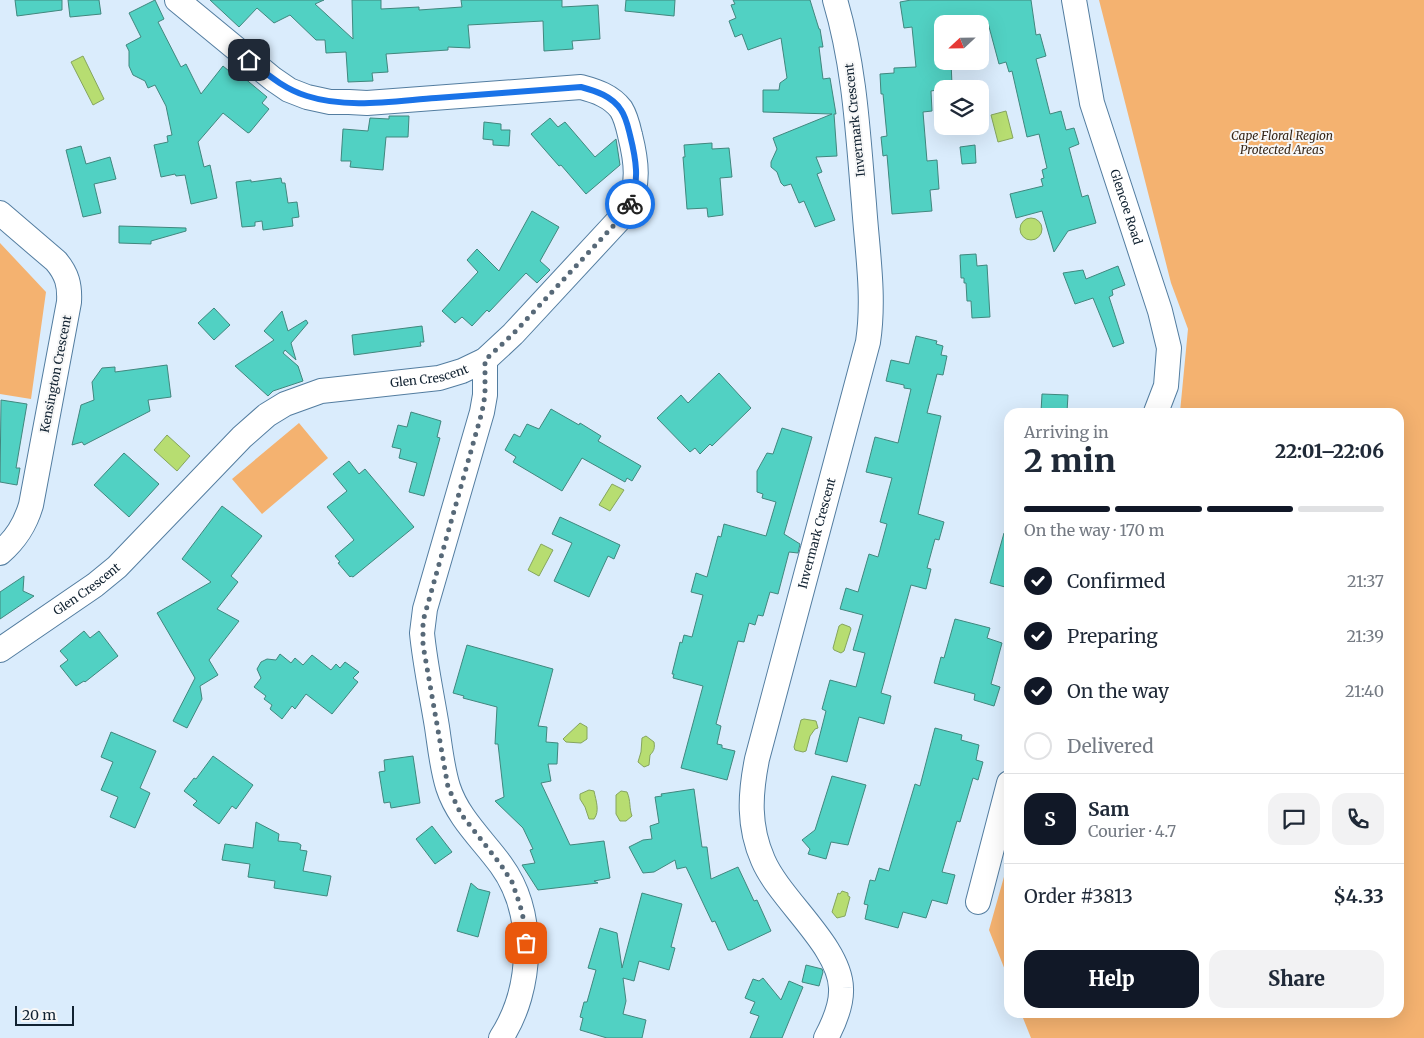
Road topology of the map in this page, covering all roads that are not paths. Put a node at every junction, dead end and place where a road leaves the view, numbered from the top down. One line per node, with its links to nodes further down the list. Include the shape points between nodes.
1 (177, 0): 5 (street, Glen Crescent, via 273,79 307,97 330,102 367,103 581,87 597,91 620,109 626,118 636,163 634,195 628,210)
2 (835, 0): 12 (street, Invermark Crescent, via 854,83 871,321 757,759 751,797 753,830 763,861 837,967 840,1001)
3 (1074, 0): 6 (street, Glencoe Road, via 1092,103 1160,311 1169,348 1166,386)
4 (0, 213): 7 (street, Kensington Crescent, via 63,269 68,279 70,302 31,505 22,529)
5 (485, 360): 8 (street, Glen Crescent, via 438,378 321,391 284,404 242,437 118,567); 11 (street, via 482,412 425,610 422,633 448,787 461,814 512,882 526,929 522,985 515,1011)
6 (1158, 408)
7 (0, 553)
8 (0, 650)
9 (1004, 802): 10 (street)
10 (978, 902)
11 (501, 1038)
12 (826, 1038)

